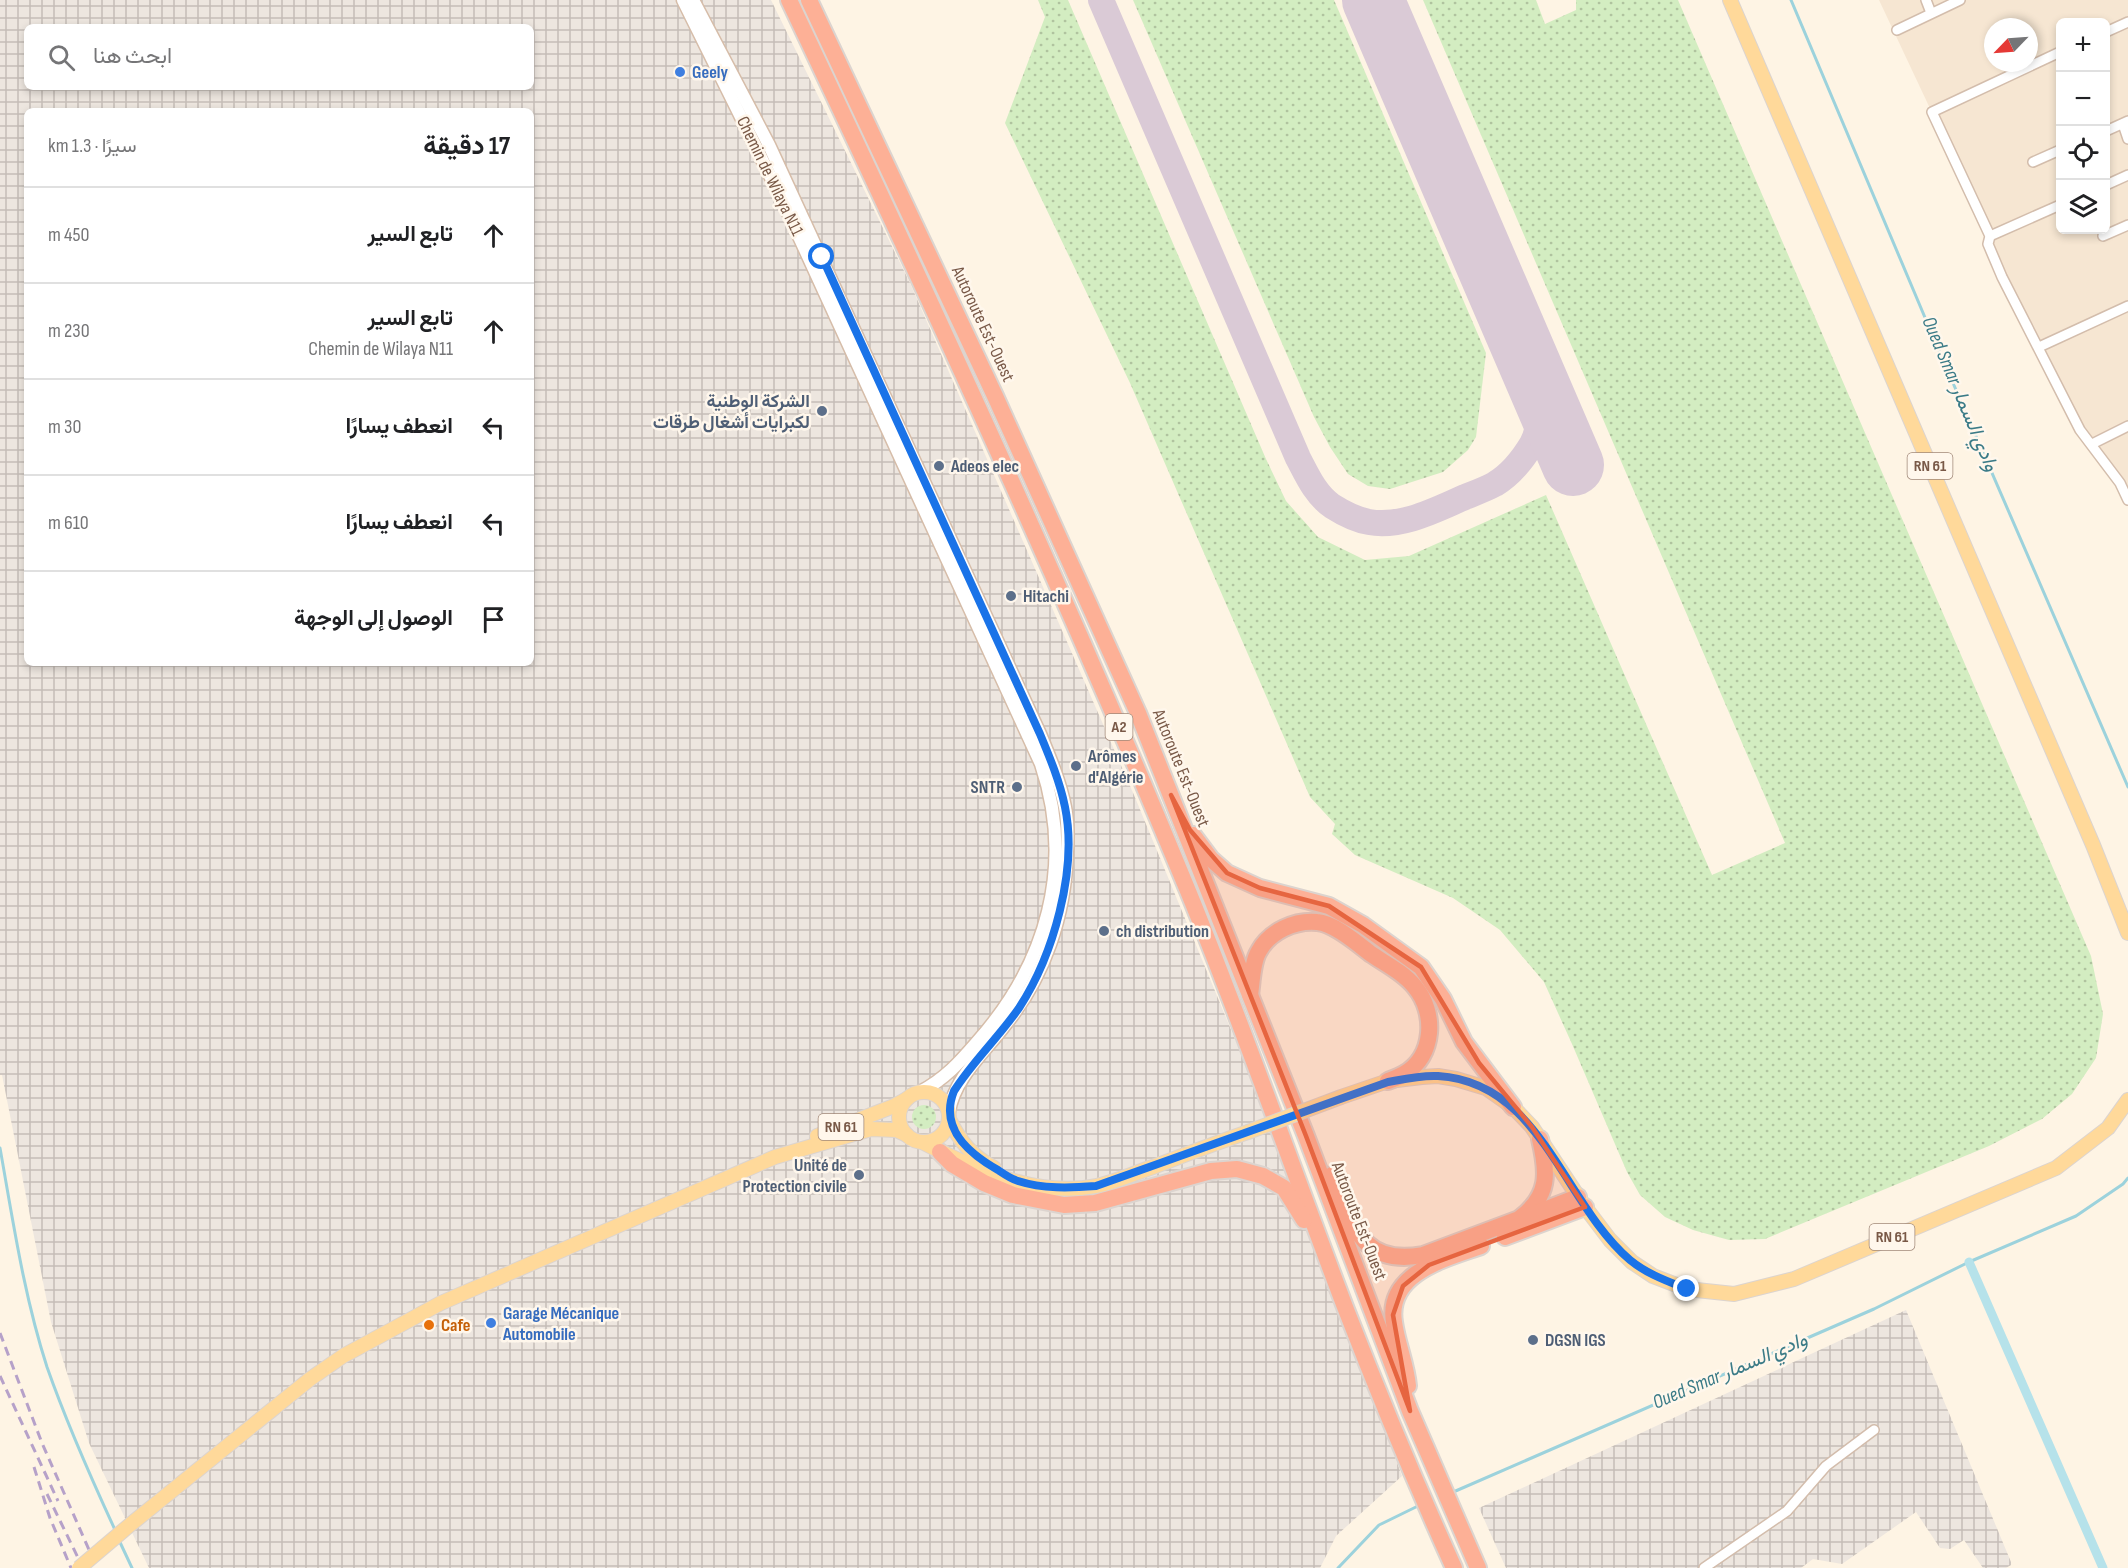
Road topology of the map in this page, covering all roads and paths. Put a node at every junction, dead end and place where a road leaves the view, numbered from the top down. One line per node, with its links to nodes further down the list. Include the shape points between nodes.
1 (683, 0): 34 (main road, Chemin de Wilaya N11, via 785,206 1041,764 1052,806 1056,832 1051,893 1044,928 1026,974 998,1019 953,1070)
2 (693, 0): 38 (main road, via 779,166 1040,734 1066,808 1063,895 1043,963 1017,1010 954,1091)
3 (789, 0): 48 (highway, A2, via 983,415 1127,744 1246,1041)
4 (809, 0): 30 (highway, Autoroute Est-Ouest / A2, via 1110,648)
5 (1730, 0): 31 (main road, RN 61)
6 (1926, 0): 8 (street)
7 (1960, 0): 8 (street)
8 (1931, 13): 10 (street)
9 (2128, 22): 11 (street)
10 (1897, 30)
11 (2110, 30)
12 (2056, 54): 22 (street, via 1932,112)
13 (2125, 122): 14 (street); 15 (street)
14 (2110, 129)
15 (2128, 139)
16 (2056, 152): 17 (street)
17 (2033, 162)
18 (2128, 176): 19 (street)
19 (2110, 183)
20 (2056, 207): 22 (street)
21 (2128, 225): 23 (street)
22 (1990, 236): 25 (street, via 1988,244)
23 (2103, 236)
24 (2128, 306): 25 (street)
25 (2038, 347): 27 (street, via 2080,430)
26 (2128, 426): 27 (street)
27 (2092, 444): 28 (street)
28 (2124, 481): 29 (street)
29 (2128, 500)
30 (1171, 795): 32 (highway, Autoroute Est-Ouest / A2); 37 (highway, via 1190,830 1227,873 1260,888 1329,906 1421,967 1464,1042)
31 (2128, 933)
32 (1250, 996): 33 (highway, via 1257,952 1270,936 1288,926 1318,921 1339,931 1414,986 1425,1001 1430,1038 1421,1057 1406,1073); 40 (highway, Autoroute Est-Ouest / A2)
33 (1388, 1082): 37 (main road, RN 61, via 1438,1076 1456,1079 1486,1088); 45 (main road, RN 61, bridge, via 1096,1186 1071,1188)
34 (920, 1092): 35 (main road); 38 (main road, via 941,1098)
35 (907, 1099): 39 (main road, via 899,1121); 44 (main road, RN 61)
36 (2128, 1100): 46 (main road, RN 61, via 2108,1128 2056,1168 1794,1279 1734,1294 1687,1289 1653,1276 1620,1251)
37 (1513, 1107): 41 (main road, RN 61)
38 (949, 1115): 42 (main road, via 943,1134); 45 (main road, RN 61, via 968,1151)
39 (907, 1135): 42 (main road); 44 (main road, RN 61, via 896,1130 872,1129)
40 (1306, 1136): 47 (highway, via 1332,1175 1356,1233 1377,1252 1390,1257 1423,1255); 49 (highway, Autoroute Est-Ouest / A2)
41 (1540, 1138): 46 (main road, RN 61); 47 (highway, via 1545,1182 1536,1203)
42 (922, 1142): 43 (main road, RN 61)
43 (940, 1152): 45 (main road, RN 61, via 984,1172); 48 (highway, via 984,1183 1013,1195 1064,1205 1095,1203 1211,1171 1237,1169 1263,1176 1284,1188 1299,1209)
44 (775, 1157): 51 (main road, bridge, via 457,1296 343,1356 278,1404)
45 (1017, 1181)
46 (1582, 1202): 47 (highway); 49 (highway, via 1429,1265 1403,1286 1397,1294 1393,1315 1406,1370)
47 (1520, 1219)
48 (1346, 1309): 52 (highway, A2)
49 (1410, 1411): 53 (highway, Autoroute Est-Ouest / A2)
50 (1874, 1430): 54 (street, via 1826,1466 1787,1511)
51 (79, 1568)
52 (1454, 1568)
53 (1478, 1568)
54 (1704, 1568)

